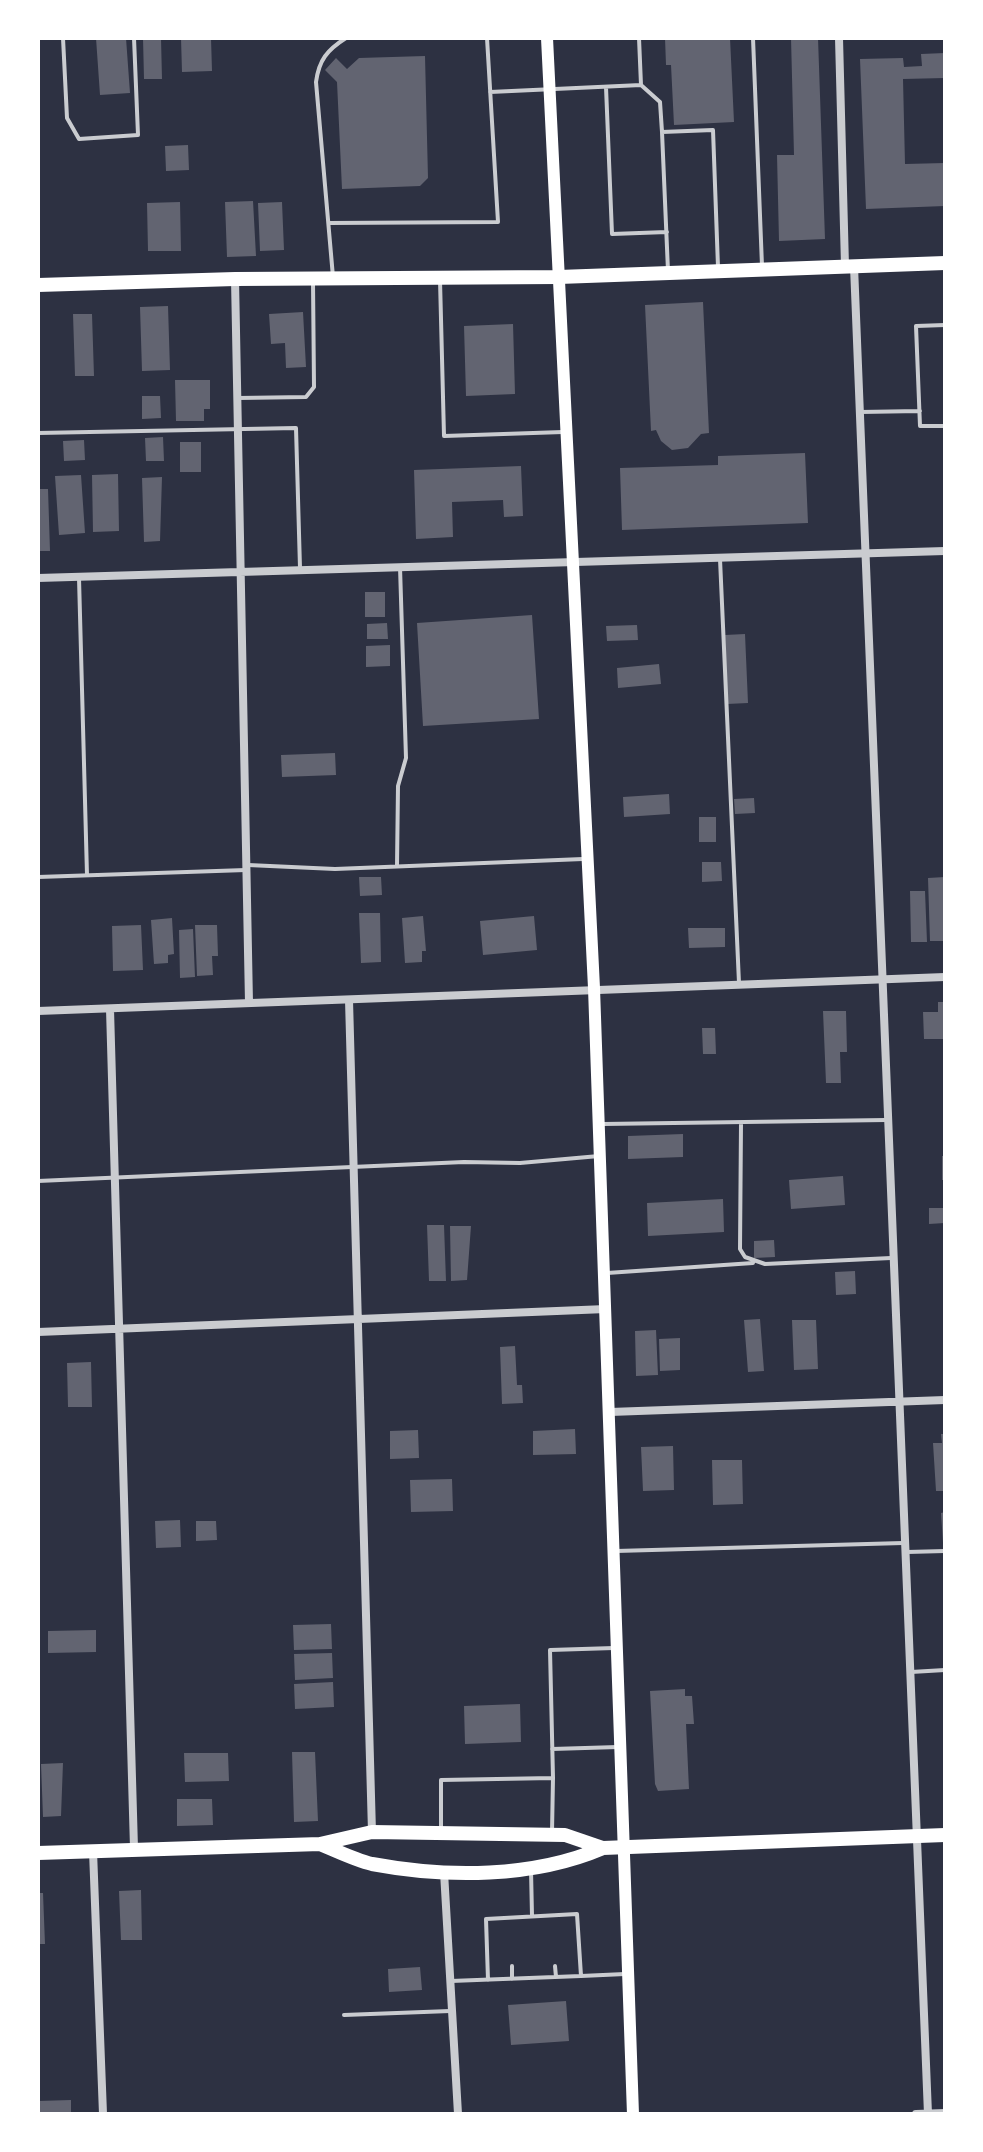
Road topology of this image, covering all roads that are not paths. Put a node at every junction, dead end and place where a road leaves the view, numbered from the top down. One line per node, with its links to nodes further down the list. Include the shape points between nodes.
1 (63, 38): 2 (lane, via 67,118 79,139 138,135)
2 (134, 38)
3 (346, 38): 14 (lane, via 318,65 316,82)
4 (487, 38): 12 (lane)
5 (547, 38): 11 (main road)
6 (639, 38): 9 (lane)
7 (753, 38): 18 (lane)
8 (839, 38): 17 (street)
9 (641, 85): 10 (lane); 13 (lane, via 660,102)
10 (606, 87): 11 (lane); 15 (lane, via 612,234)
11 (549, 90): 12 (lane); 21 (main road)
12 (490, 92): 14 (lane, via 498,222)
13 (662, 132): 15 (lane); 19 (lane, via 713,130)
14 (329, 223): 25 (lane)
15 (667, 232): 20 (lane)
16 (945, 263): 17 (main road)
17 (849, 266): 18 (main road); 30 (street)
18 (762, 268): 19 (main road)
19 (718, 270): 20 (main road)
20 (668, 272): 21 (main road)
21 (559, 277): 22 (main road); 33 (main road)
22 (439, 278): 25 (main road); 33 (lane, via 444,436)
23 (235, 279): 24 (main road); 26 (main road); 28 (street)
24 (313, 279): 25 (main road); 28 (lane, via 314,387 306,397)
25 (334, 279)
26 (38, 285)
27 (945, 325): 29 (lane, via 916,326)
28 (238, 398): 32 (street)
29 (920, 411): 30 (lane); 31 (lane, via 920,426)
30 (860, 412): 36 (street)
31 (945, 426)
32 (238, 429): 34 (lane); 40 (lane, via 296,428); 41 (street)
33 (566, 431): 38 (main road)
34 (38, 433)
35 (945, 551): 36 (street)
36 (868, 554): 37 (street); 50 (street)
37 (720, 559): 38 (street); 51 (lane)
38 (573, 561): 39 (street); 44 (main road)
39 (400, 567): 40 (street); 45 (lane, via 406,758 398,786)
40 (300, 569): 41 (street)
41 (240, 572): 42 (street); 46 (street)
42 (79, 576): 43 (street); 47 (lane)
43 (38, 578)
44 (588, 859): 45 (lane); 52 (main road)
45 (397, 866): 46 (lane)
46 (246, 867): 47 (lane); 54 (street)
47 (87, 875): 48 (lane)
48 (38, 877)
49 (945, 977): 50 (street)
50 (882, 979): 51 (street); 57 (street)
51 (739, 983): 52 (street)
52 (594, 988): 53 (street); 59 (main road)
53 (349, 1000): 54 (street); 61 (street)
54 (249, 1003): 55 (street)
55 (110, 1009): 56 (street); 62 (street)
56 (38, 1011)
57 (888, 1120): 58 (lane); 64 (street)
58 (741, 1123): 59 (lane); 65 (lane, via 740,1249)
59 (599, 1124): 60 (main road)
60 (600, 1156): 61 (lane); 66 (main road)
61 (353, 1169): 62 (lane); 68 (street)
62 (115, 1178): 63 (lane); 69 (street)
63 (38, 1181)
64 (894, 1258): 65 (lane); 72 (street)
65 (754, 1262): 66 (lane)
66 (604, 1273): 67 (main road)
67 (606, 1309): 68 (street); 73 (main road)
68 (358, 1318): 69 (street); 83 (street)
69 (119, 1327): 70 (street); 89 (street)
70 (38, 1332)
71 (945, 1400): 72 (street)
72 (899, 1402): 73 (street); 74 (street)
73 (610, 1412): 75 (main road)
74 (904, 1548): 75 (lane); 76 (lane); 79 (street)
75 (613, 1551): 77 (main road)
76 (945, 1551)
77 (616, 1647): 80 (main road); 81 (lane, via 550,1650)
78 (945, 1670): 79 (lane)
79 (909, 1672): 87 (street)
80 (618, 1747): 81 (lane); 91 (main road)
81 (552, 1749): 82 (lane)
82 (553, 1778): 84 (lane, via 441,1780); 85 (lane)
83 (372, 1832): 84 (main road); 88 (main road)
84 (441, 1833): 85 (main road)
85 (552, 1834): 90 (main road)
86 (945, 1835): 87 (main road)
87 (915, 1836): 91 (main road); 112 (street)
88 (320, 1844): 89 (main road); 95 (main road, via 370,1863)
89 (134, 1848): 92 (main road)
90 (603, 1848): 91 (main road); 94 (main road, via 568,1863)
91 (623, 1848): 99 (main road)
92 (93, 1851): 93 (main road); 108 (street)
93 (38, 1853)
94 (531, 1867): 95 (main road); 96 (lane)
95 (444, 1871): 104 (street)
96 (532, 1916): 100 (lane, via 577,1914); 103 (lane, via 486,1919)
97 (512, 1966): 102 (lane)
98 (555, 1966): 101 (lane)
99 (628, 1974): 100 (lane); 110 (main road)
100 (581, 1976): 101 (lane)
101 (556, 1977): 102 (lane)
102 (512, 1979): 103 (lane)
103 (488, 1980): 104 (lane)
104 (451, 1981): 105 (street)
105 (452, 2011): 106 (lane); 109 (street)
106 (344, 2015)
107 (945, 2113): 112 (street)
108 (103, 2114)
109 (458, 2114)
110 (633, 2114)
111 (916, 2114): 112 (street)
112 (928, 2114)

